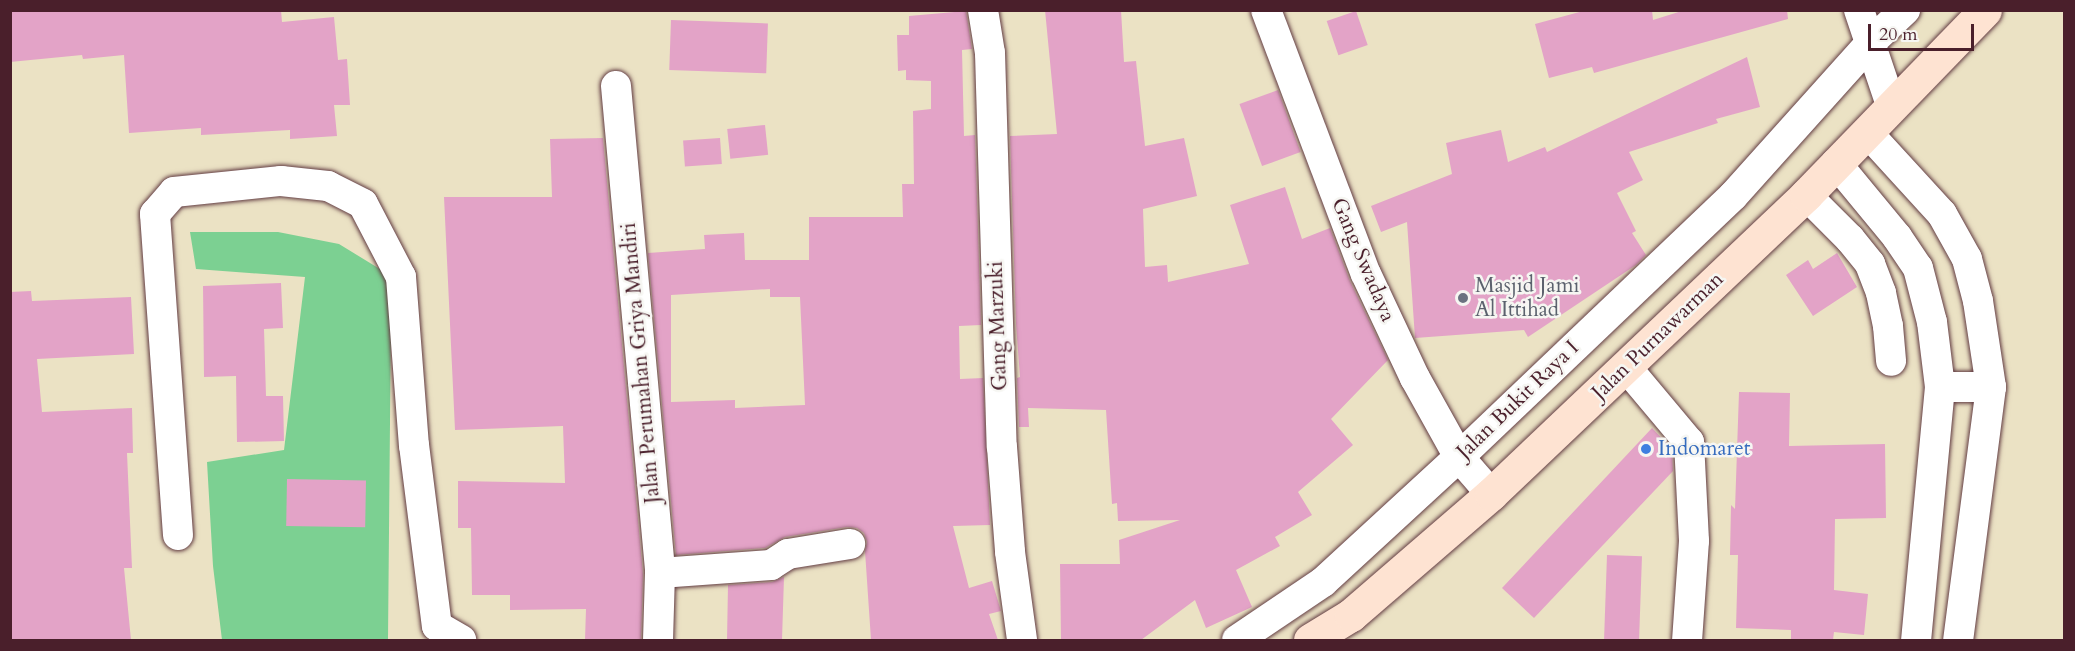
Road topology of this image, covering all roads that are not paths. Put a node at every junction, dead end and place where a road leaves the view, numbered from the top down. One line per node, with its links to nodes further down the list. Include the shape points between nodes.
1 (983, 10): 24 (street, Gang Marzuki, via 990,54 1002,447)
2 (1266, 10): 16 (street, Gang Swadaya, via 1366,274 1415,378)
3 (1859, 10): 6 (street)
4 (1905, 10): 6 (street, Jalan Bukit Raya I)
5 (1985, 10): 8 (street, Jalan Purnawarman)
6 (1872, 49): 8 (street); 16 (street, Jalan Bukit Raya I)
7 (616, 86): 19 (street, Jalan Perumahan Griya Mandiri)
8 (1888, 95): 9 (street, Jalan Purnawarman)
9 (1867, 132): 10 (street, Jalan Purnawarman); 15 (street, via 1942,214 1967,259 1978,301)
10 (1836, 163): 11 (street, Jalan Purnawarman); 14 (street, via 1918,268 1932,322)
11 (1806, 195): 12 (street, via 1870,264 1881,293); 13 (street, Jalan Purnawarman)
12 (1891, 361)
13 (1626, 367): 16 (street, Jalan Purnawarman); 27 (street, via 1689,442 1694,541)
14 (1940, 387): 15 (street); 20 (street)
15 (1991, 387): 21 (street)
16 (1476, 477): 25 (street, Jalan Bukit Raya I); 26 (street, Jalan Purnawarman, via 1351,615)
17 (178, 535): 22 (street, via 154,214 174,192 281,181 328,186 363,204 401,277 414,445 437,626)
18 (850, 544): 19 (street, via 788,554 771,565)
19 (660, 573): 23 (street, Jalan Perumahan Griya Mandiri)
20 (1917, 632): 21 (street)
21 (1959, 634)
22 (461, 640)
23 (658, 640)
24 (1022, 640)
25 (1237, 640)
26 (1310, 640)
27 (1687, 640)

